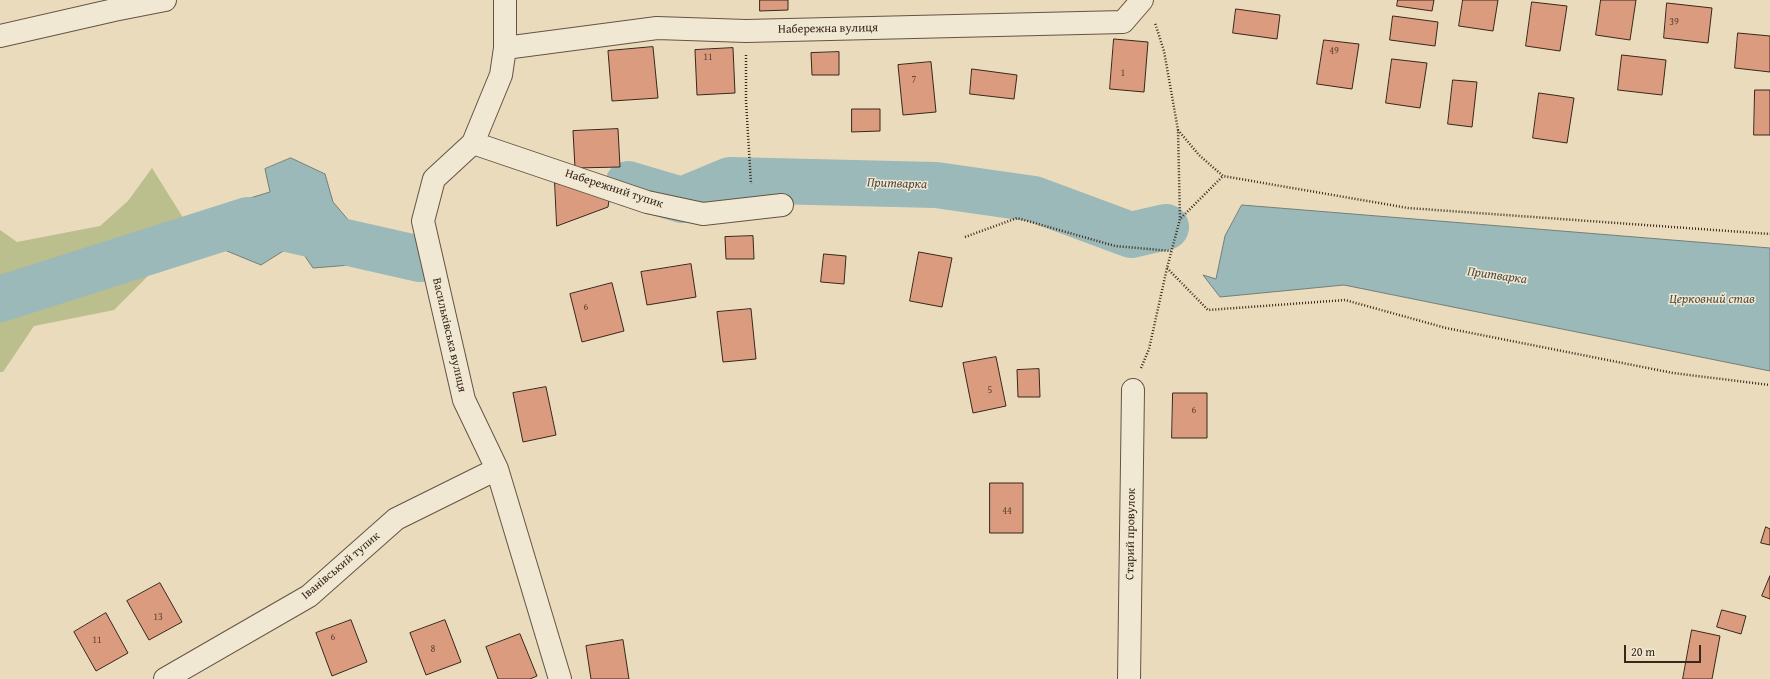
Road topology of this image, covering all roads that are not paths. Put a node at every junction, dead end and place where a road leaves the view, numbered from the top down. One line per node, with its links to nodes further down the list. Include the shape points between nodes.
1 (165, 0): 4 (street)
2 (505, 0): 5 (street, Васильківська вулиця)
3 (1142, 0): 5 (street, Набережна вулиця, via 1123,22 746,31 656,28)
4 (0, 36)
5 (505, 48): 6 (street, Васильківська вулиця, via 501,75)
6 (474, 143): 7 (street, Набережний тупик, via 647,202 703,214); 9 (street, Васильківська вулиця, via 434,179 423,221 464,400)
7 (782, 205)
8 (1133, 390): 12 (street, Старий провулок)
9 (497, 469): 10 (street, Іванівський тупик, via 396,519 309,596); 11 (street, Васильківська вулиця)
10 (165, 679)
11 (560, 679)
12 (1129, 679)

